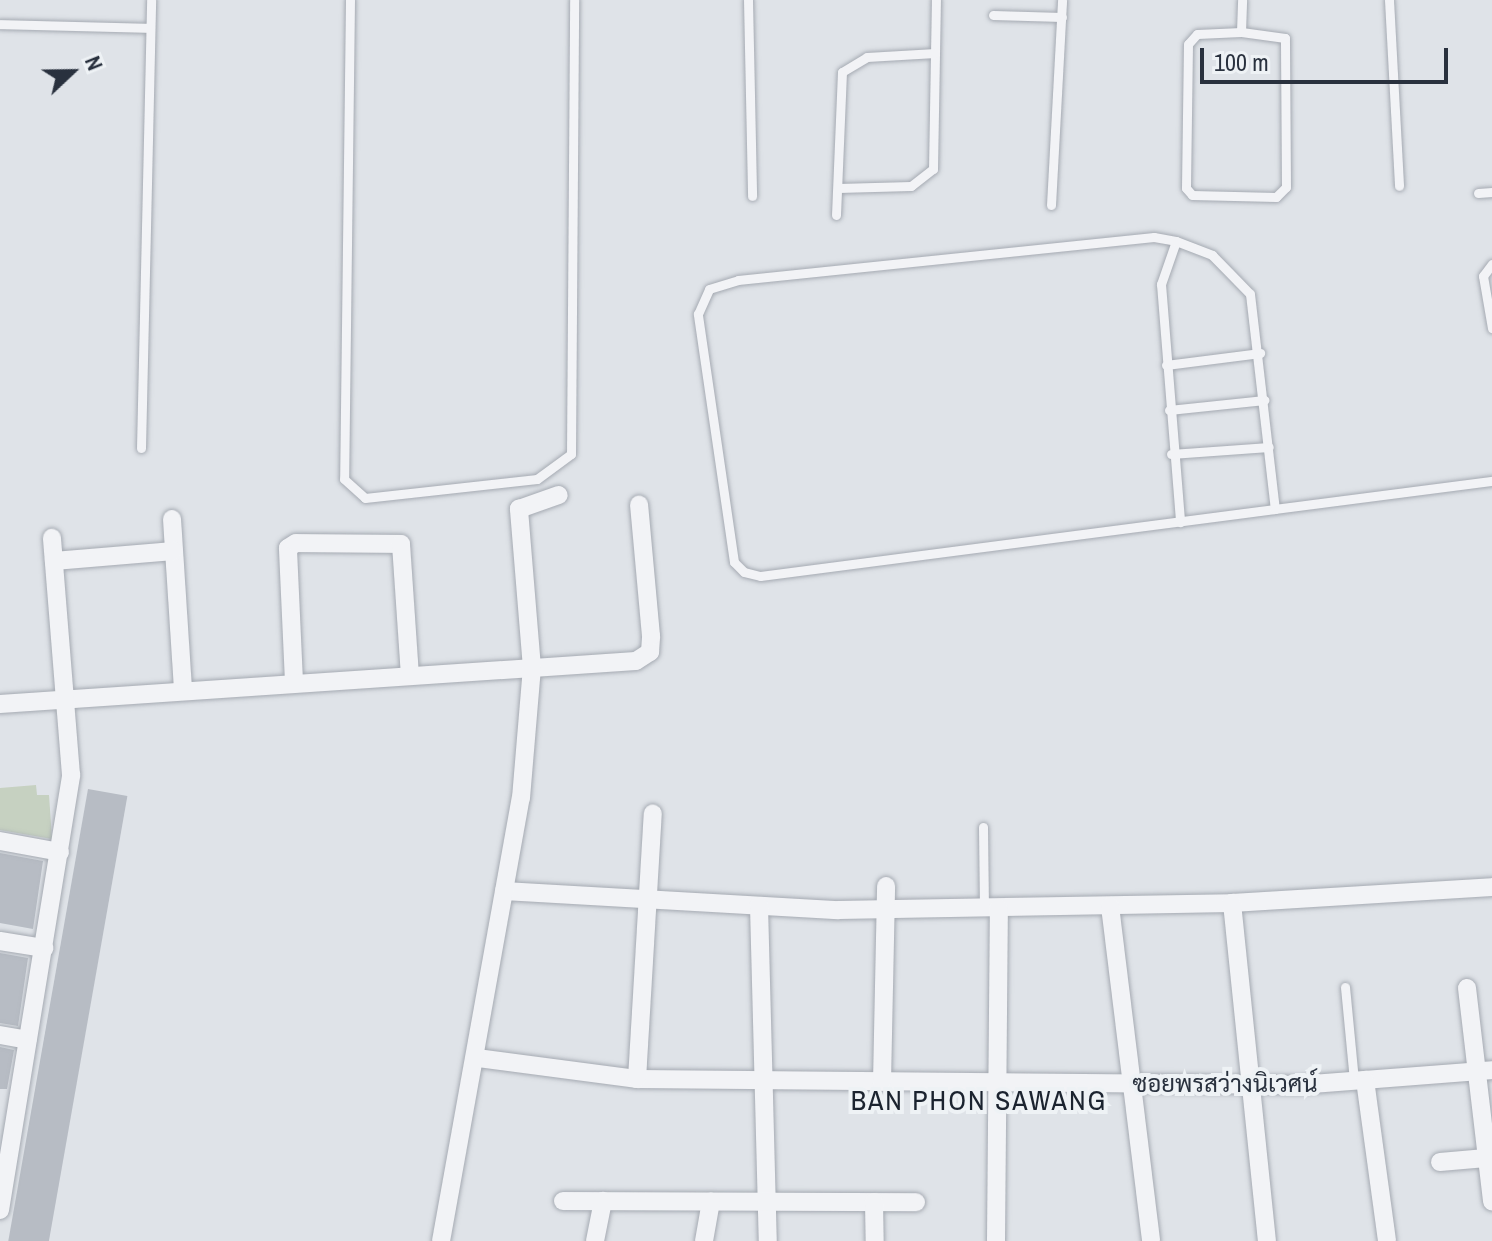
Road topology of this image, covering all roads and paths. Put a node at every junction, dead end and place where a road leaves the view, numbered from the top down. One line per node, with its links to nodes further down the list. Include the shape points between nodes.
1 (151, 0): 12 (lane)
2 (350, 0): 3 (lane, via 344,479 365,498 537,479 571,454)
3 (574, 0)
4 (748, 0): 19 (lane)
5 (936, 0): 14 (lane)
6 (1062, 0): 10 (lane)
7 (1242, 0): 13 (lane)
8 (1389, 0): 15 (lane)
9 (993, 15): 10 (lane)
10 (1062, 17): 20 (lane)
11 (0, 24): 12 (lane)
12 (150, 28): 30 (lane)
13 (1241, 32): 13 (lane, via 1285,38 1286,187 1276,197 1192,195 1186,188 1188,44 1197,34)
14 (935, 53): 16 (lane, via 867,57 842,72); 16 (lane, via 933,169 911,186)
15 (1399, 186)
16 (838, 188): 21 (lane)
17 (1492, 192): 18 (lane)
18 (1478, 193)
19 (752, 196)
20 (1051, 205)
21 (836, 215)
22 (1176, 241): 25 (lane, via 1212,255 1250,294); 26 (lane, via 1161,284); 37 (lane, via 1154,237 738,280 709,289 698,314 734,562 744,572 760,576)
23 (1492, 264): 24 (lane, via 1483,276)
24 (1492, 328)
25 (1260, 353): 26 (lane); 27 (lane)
26 (1166, 365): 28 (lane)
27 (1264, 400): 28 (lane); 29 (lane)
28 (1169, 410): 31 (lane)
29 (1269, 447): 31 (lane); 35 (lane)
30 (141, 448)
31 (1171, 454): 37 (lane)
32 (1492, 481): 35 (lane)
33 (559, 495): 41 (street, via 519,509)
34 (639, 505): 41 (street, via 650,652 636,661)
35 (1275, 509): 37 (lane)
36 (172, 519): 39 (street)
37 (1180, 522)
38 (52, 538): 40 (street)
39 (174, 551): 40 (street); 44 (street)
40 (54, 561): 45 (street)
41 (532, 668): 42 (street); 53 (street)
42 (410, 675): 43 (street); 43 (street, via 401,544 296,543 288,548)
43 (294, 682): 44 (street)
44 (183, 690): 45 (street)
45 (65, 699): 46 (street); 50 (street, via 71,775)
46 (0, 704)
47 (653, 813): 54 (street)
48 (983, 827): 58 (lane)
49 (0, 841): 50 (street)
50 (60, 852): 61 (street)
51 (886, 886): 59 (street)
52 (1492, 887): 55 (street)
53 (504, 891): 54 (street); 66 (street)
54 (648, 900): 56 (street); 68 (street)
55 (1232, 903): 57 (street); 74 (street)
56 (759, 906): 59 (street); 69 (street)
57 (1110, 906): 58 (street); 73 (street)
58 (992, 908): 59 (street); 72 (street)
59 (884, 910): 71 (street)
60 (0, 941): 61 (street)
61 (44, 948): 65 (street)
62 (1345, 987): 70 (lane)
63 (1467, 988): 67 (street)
64 (0, 1035): 65 (street)
65 (28, 1040): 75 (street)
66 (478, 1058): 68 (street, ซอยพรสว่างนิเวศน์); 86 (street)
67 (1483, 1071): 70 (street, ซอยพรสว่างนิเวศน์); 76 (street)
68 (637, 1079): 69 (street, ซอยพรสว่างนิเวศน์)
69 (763, 1080): 71 (street, ซอยพรสว่างนิเวศน์); 80 (street)
70 (1359, 1080): 74 (street, ซอยพรสว่างนิเวศน์); 94 (street)
71 (882, 1082): 72 (street, ซอยพรสว่างนิเวศน์)
72 (995, 1083): 73 (street, ซอยพรสว่างนิเวศน์); 91 (street)
73 (1133, 1084): 74 (street, ซอยพรสว่างนิเวศน์); 92 (street)
74 (1248, 1085): 93 (street)
75 (7, 1127): 85 (street)
76 (1486, 1158): 77 (street); 84 (street)
77 (1440, 1162)
78 (563, 1201): 79 (street)
79 (603, 1201): 81 (street); 87 (street)
80 (770, 1201): 81 (street); 82 (street); 89 (street)
81 (711, 1202): 88 (street)
82 (874, 1202): 83 (street); 90 (street)
83 (916, 1202)
84 (1492, 1202)
85 (0, 1210)
86 (441, 1241)
87 (595, 1241)
88 (704, 1241)
89 (768, 1241)
90 (875, 1241)
91 (996, 1241)
92 (1151, 1241)
93 (1267, 1241)
94 (1387, 1241)

